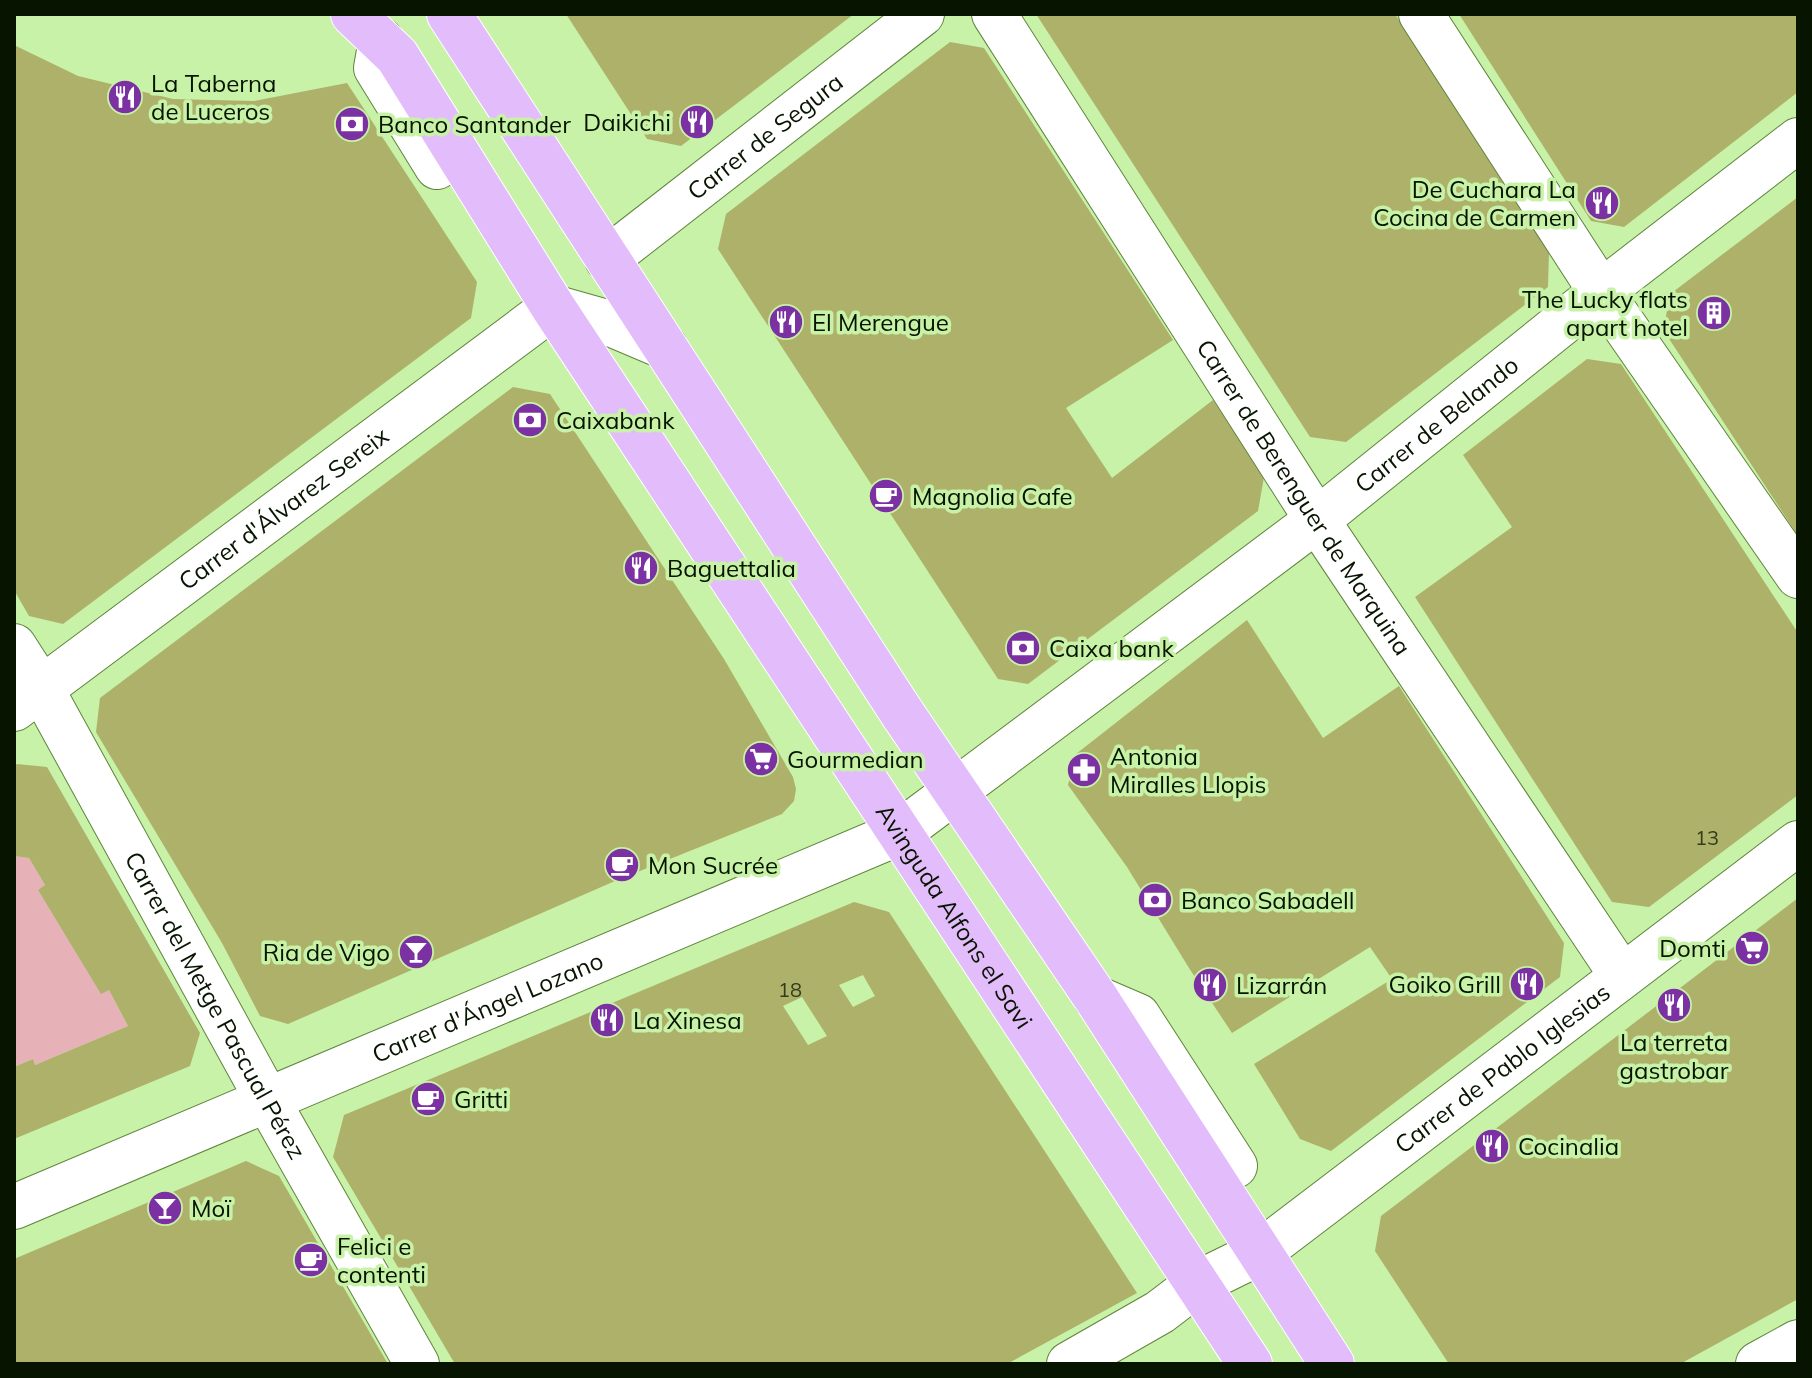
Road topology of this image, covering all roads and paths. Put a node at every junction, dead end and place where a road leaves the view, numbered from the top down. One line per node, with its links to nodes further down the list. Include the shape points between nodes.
1 (449, 14): 8 (main road)
2 (922, 14): 8 (street, Carrer de Segura)
3 (994, 14): 12 (street, Carrer de Berenguer de Marquina)
4 (1421, 14): 9 (street)
5 (367, 27): 7 (street, via 376,68); 10 (main road, Avinguda Alfons el Savi, via 397,56)
6 (1798, 140): 9 (street, Carrer de Belando)
7 (437, 167)
8 (607, 259): 11 (main road)
9 (1601, 292): 12 (street, Carrer de Belando); 13 (street)
10 (553, 307): 11 (street); 15 (street, Carrer d'Álvarez Sereix); 17 (main road, Avinguda Alfons el Savi)
11 (665, 347): 16 (main road)
12 (1317, 520): 16 (street, Carrer de Belando); 19 (street, Carrer de Berenguer de Marquina)
13 (1798, 576)
14 (14, 646): 15 (street, Carrer del Metge Pascual Pérez)
15 (27, 698): 21 (street, Carrer del Metge Pascual Pérez)
16 (954, 791): 17 (street, Carrer d'Ángel Lozano); 20 (main road)
17 (899, 833): 21 (street, Carrer d'Ángel Lozano); 25 (main road, Avinguda Alfons el Savi)
18 (1798, 843): 19 (street, Carrer de Pablo Iglesias)
19 (1622, 976): 24 (street, Carrer de Pablo Iglesias)
20 (1096, 998): 22 (street, via 1138,1016); 24 (main road)
21 (268, 1101): 23 (street, Carrer d'Ángel Lozano); 27 (street, Carrer del Metge Pascual Pérez)
22 (1235, 1166)
23 (14, 1207)
24 (1259, 1253): 25 (street, Carrer de Pablo Iglesias); 30 (main road)
25 (1198, 1283): 28 (street, Carrer de Pablo Iglesias, via 1160,1312); 29 (main road, Avinguda Alfons el Savi)
26 (1798, 1342): 31 (street)
27 (417, 1364)
28 (1069, 1364)
29 (1250, 1364)
30 (1332, 1364)
31 (1758, 1364)

